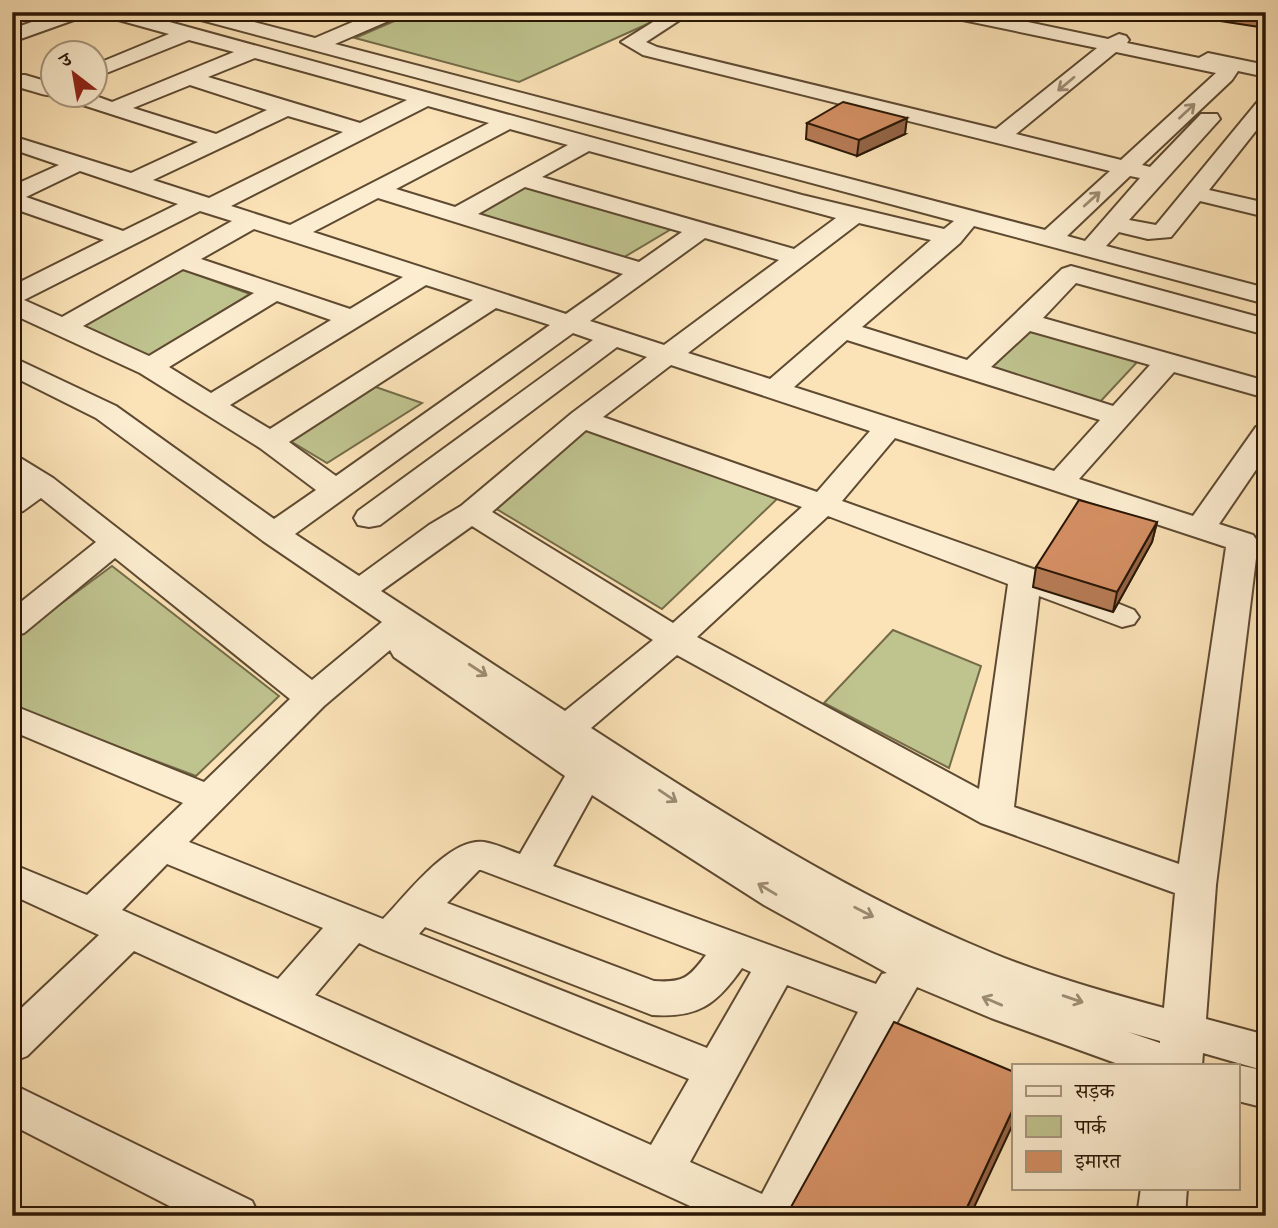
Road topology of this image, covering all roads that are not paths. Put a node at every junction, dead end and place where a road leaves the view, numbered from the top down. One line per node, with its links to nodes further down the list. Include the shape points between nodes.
1 (79, 12): 12 (street)
2 (111, 12): 11 (street)
3 (193, 12): 14 (street)
4 (230, 12): 14 (street)
5 (683, 12): 15 (street)
6 (703, 12): 16 (street, via 656,35)
7 (953, 12): 13 (street)
8 (987, 12): 13 (street)
9 (361, 13): 10 (street); 14 (street)
10 (388, 15): 14 (street)
11 (186, 34): 18 (street); 20 (street)
12 (12, 36)
13 (1087, 37): 17 (street); 19 (street)
14 (314, 40): 49 (street)
15 (631, 41): 16 (street); 31 (street, via 650,51)
16 (656, 41): 31 (street)
17 (1115, 43): 21 (street); 22 (street); 34 (street, one-way to 34)
18 (252, 52): 23 (street); 26 (street)
19 (1063, 56)
20 (108, 66)
21 (1228, 70): 22 (street); 38 (street, one-way to 21)
22 (1261, 70): 40 (street)
23 (190, 78): 29 (street); 30 (street)
24 (12, 81): 25 (street)
25 (38, 85)
26 (426, 99): 32 (street); 33 (street)
27 (1266, 104): 43 (street)
28 (108, 106): 29 (street)
29 (113, 108): 35 (street)
30 (286, 109): 33 (street); 35 (street)
31 (978, 120): 34 (street)
32 (507, 122): 36 (street); 44 (street)
33 (360, 130): 47 (street)
34 (1006, 132): 38 (street)
35 (216, 141): 42 (street)
36 (585, 144): 41 (street); 51 (street)
37 (20, 150): 39 (street)
38 (1131, 163): 40 (street); 55 (street, one-way to 38)
39 (78, 164): 42 (street); 45 (street)
40 (1160, 170): 43 (street); 56 (street)
41 (523, 179): 50 (street); 53 (street)
42 (135, 180): 47 (street)
43 (1200, 186): 48 (street); 56 (street, via 1163,232)
44 (376, 190): 50 (street); 54 (street)
45 (12, 195)
46 (12, 200): 58 (street)
47 (207, 203): 52 (street); 58 (street)
48 (1266, 210)
49 (977, 212): 55 (street); 57 (street)
50 (458, 215): 61 (street)
51 (855, 215): 57 (street); 59 (street)
52 (254, 219): 54 (street); 60 (street)
53 (701, 230): 59 (street); 61 (street)
54 (295, 232): 62 (street)
55 (1054, 234): 56 (street)
56 (1101, 237): 63 (street); 66 (street)
57 (950, 238): 74 (street)
58 (123, 239): 65 (street)
59 (796, 257): 76 (street)
60 (181, 260): 64 (street); 73 (street)
61 (642, 271): 71 (street)
62 (423, 276): 67 (street); 69 (street)
63 (1266, 281)
64 (274, 292): 69 (street); 79 (street)
65 (12, 296)
66 (1266, 296)
67 (494, 298): 71 (street); 89 (street)
68 (12, 304): 73 (street)
69 (350, 318): 84 (street)
70 (1025, 321): 72 (street, via 1071,274); 77 (street); 80 (street)
71 (571, 325): 75 (street); 93 (street)
72 (1266, 327)
73 (61, 328): 79 (street)
74 (844, 330): 80 (street); 82 (street)
75 (612, 338): 76 (street); 97 (street)
76 (668, 356): 82 (street); 86 (street)
77 (1167, 363): 83 (street); 85 (street)
78 (12, 365): 99 (street, via 106,412)
79 (150, 367): 84 (street)
80 (972, 370): 85 (street)
81 (12, 385): 106 (street, via 105,430)
82 (774, 390): 87 (street)
83 (1266, 390)
84 (212, 404): 89 (street)
85 (1119, 417): 92 (street)
86 (582, 419): 94 (street); 96 (street)
87 (888, 428): 92 (street); 94 (street)
88 (1266, 433): 98 (street)
89 (270, 442): 93 (street)
90 (12, 465): 91 (street)
91 (41, 484): 95 (street); 100 (street)
92 (1059, 484): 98 (street)
93 (337, 491): 99 (street)
94 (823, 504): 102 (street); 107 (street)
95 (12, 505)
96 (472, 513): 103 (street); 107 (street)
97 (369, 518)
98 (1200, 529): 101 (street)
99 (274, 534): 103 (street)
100 (115, 542): 105 (street); 108 (street)
101 (1254, 545): 117 (street)
102 (1026, 577): 104 (street); 113 (street)
103 (360, 591): 106 (street)
104 (1122, 617)
105 (12, 626)
106 (394, 628): 108 (street); 110 (street)
107 (675, 639): 110 (street); 113 (street)
108 (312, 698): 112 (street)
109 (12, 717): 112 (street)
110 (557, 737): 111 (street); 129 (street, one-way to 129, via 813,886 979,965 1081,1002)
111 (586, 772): 115 (street); 124 (street, one-way to 111, via 712,856)
112 (211, 800): 114 (street)
113 (995, 814): 117 (street)
114 (163, 847): 119 (street); 120 (street)
115 (529, 873): 118 (street, via 474,856); 122 (street)
116 (12, 878): 119 (street)
117 (1196, 885): 129 (street)
118 (417, 908): 121 (street); 122 (street, via 652,998 676,1001 704,989)
119 (111, 923): 125 (street); 127 (street)
120 (351, 924): 121 (street); 125 (street)
121 (389, 939): 130 (street)
122 (733, 948): 123 (street)
123 (776, 964): 126 (street); 130 (street)
124 (910, 966): 126 (street); 129 (street, one-way to 124, via 1001,1005)
125 (284, 1002): 134 (street)
126 (884, 1004): 138 (street)
127 (12, 1044)
128 (1266, 1053): 129 (street)
129 (1178, 1054)
130 (716, 1072): 134 (street)
131 (1240, 1084): 132 (street)
132 (1266, 1090)
133 (12, 1103): 136 (street)
134 (661, 1171): 137 (street)
135 (1164, 1190): 139 (street)
136 (235, 1216)
137 (762, 1216)
138 (775, 1216)
139 (1161, 1216)

